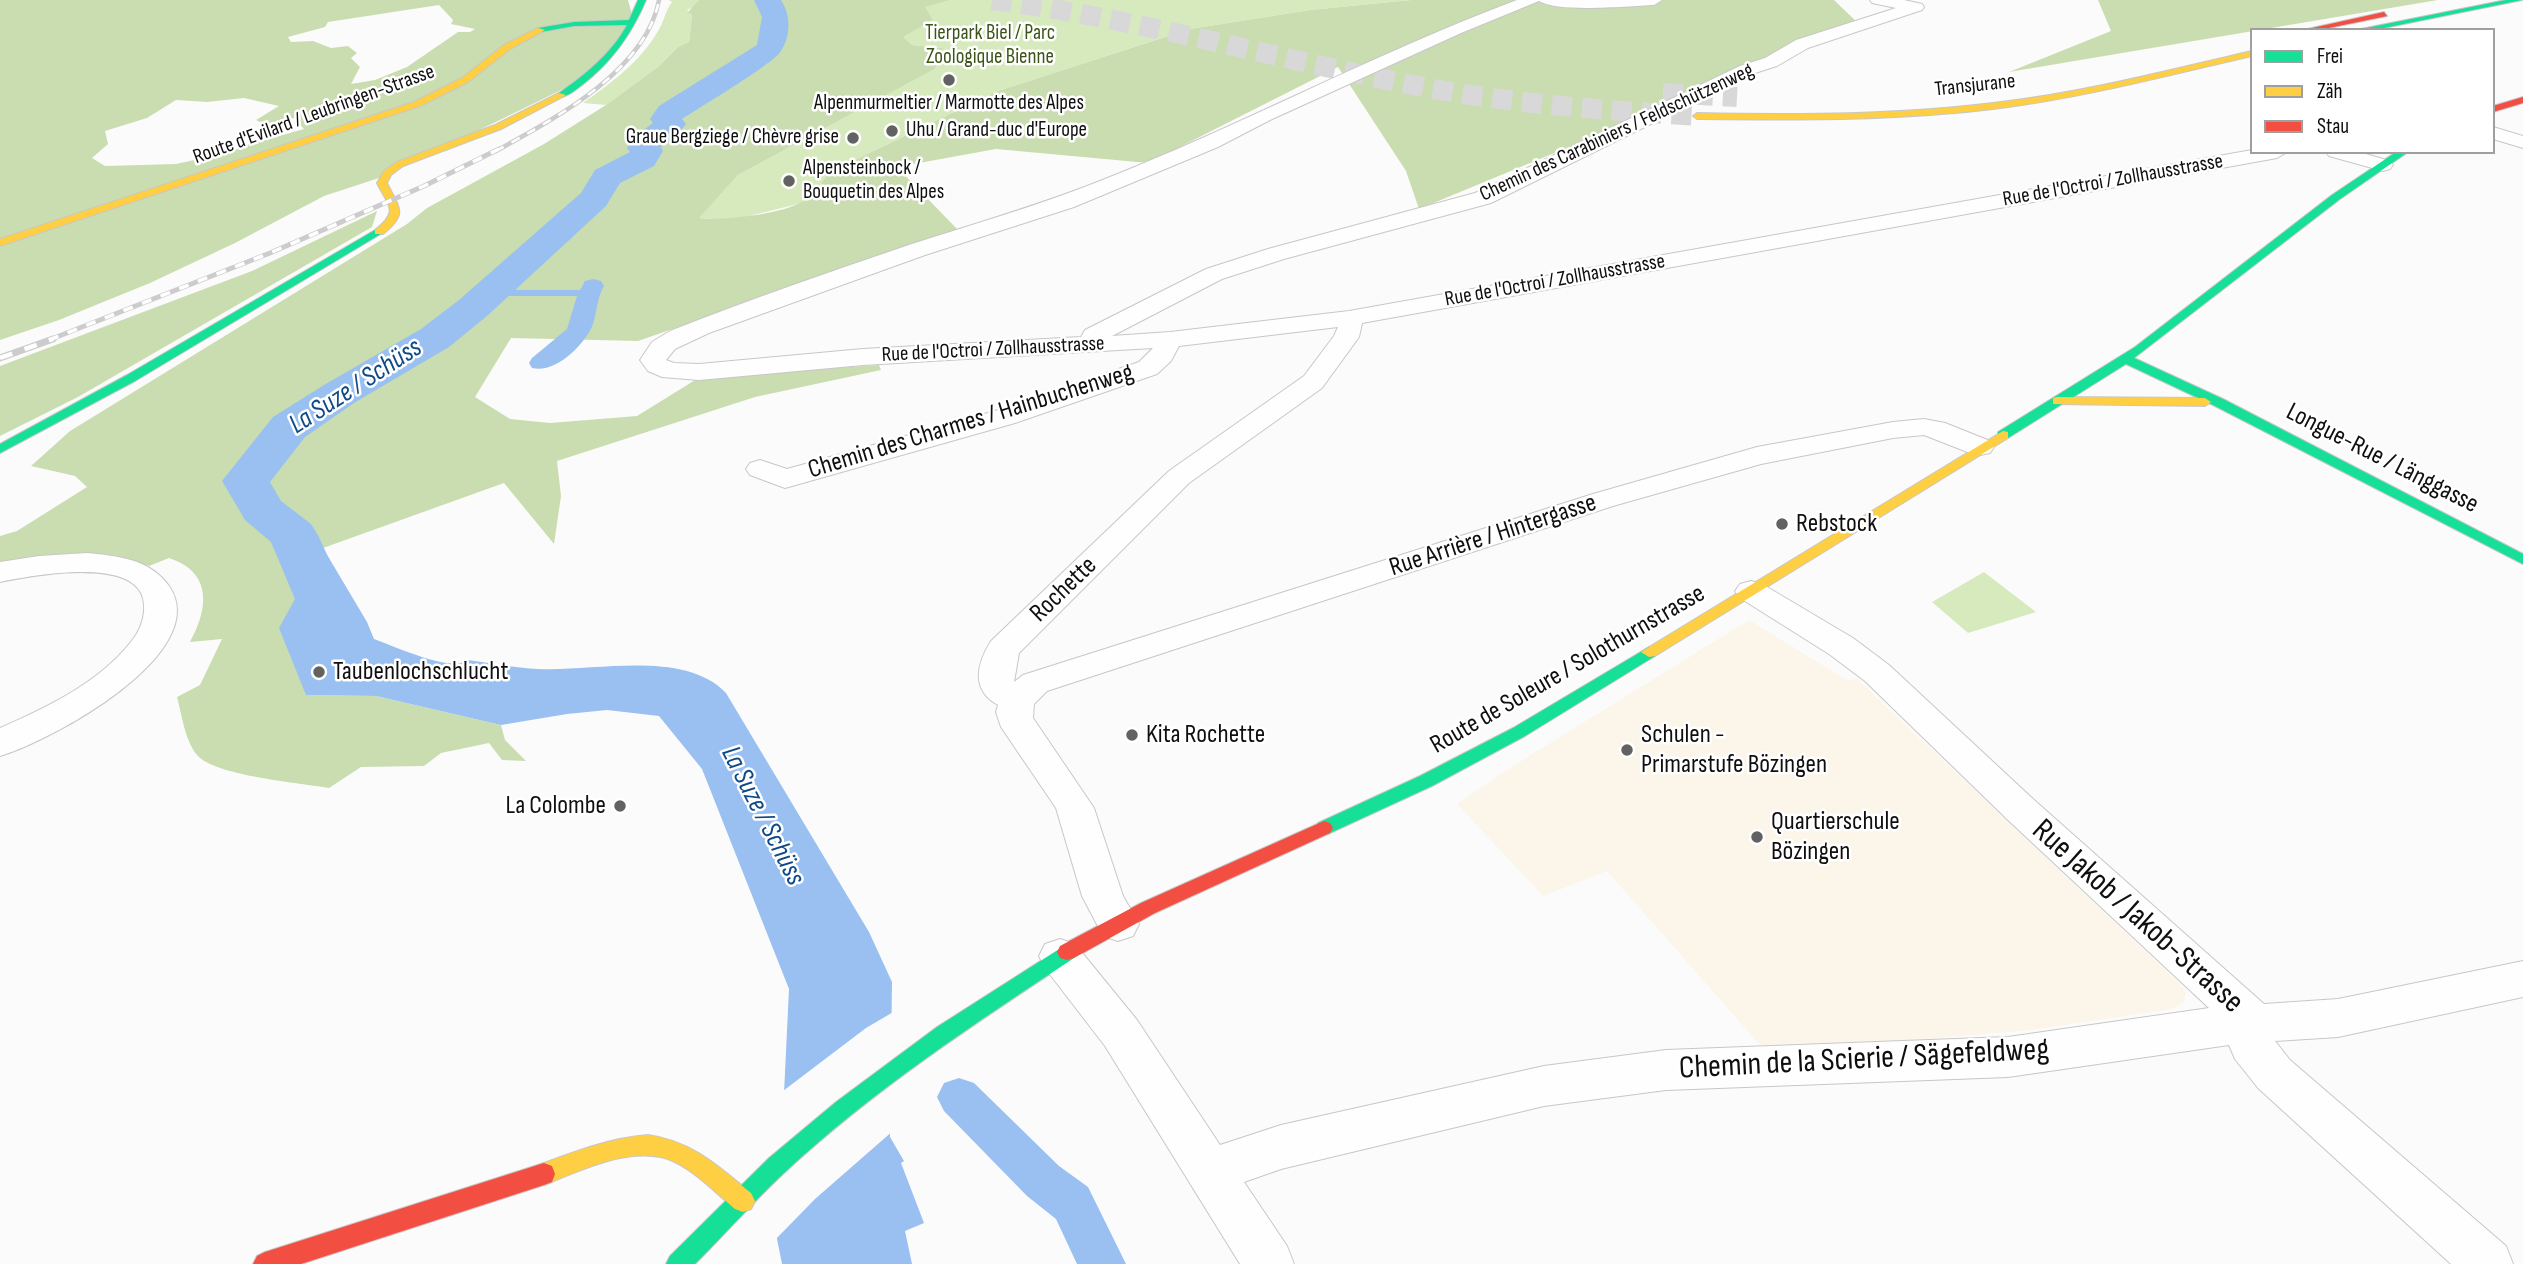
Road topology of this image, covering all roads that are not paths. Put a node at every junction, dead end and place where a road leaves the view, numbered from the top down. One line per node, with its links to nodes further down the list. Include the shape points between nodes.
1 (641, 0): 8 (main road)
2 (1532, 0): 26 (street, Rue de l'Octroi / Zollhausstrasse, via 1455,29 1212,143 1066,202 700,328 664,343 653,360 671,371 699,372 863,357)
3 (1546, 0): 4 (street)
4 (1654, 0)
5 (2462, 0): 9 (main road)
6 (2518, 0): 10 (main road)
7 (1876, 9): 26 (street, Chemin des Carabiniers / Feldschützenweg, via 1483,198 1214,274 1094,335)
8 (634, 22): 23 (main road, Route d'Evilard / Leubringen-Strasse, via 574,24 533,32 465,80 417,104); 31 (main road, via 599,67 559,97 390,172 382,187 396,212 386,228)
9 (2317, 28)
10 (2371, 28)
11 (2250, 41): 13 (main road, Transjurane, via 2112,72)
12 (2250, 53): 16 (main road, Transjurane, via 2043,99 1949,110 1831,117)
13 (1992, 90)
14 (2523, 100): 15 (main road)
15 (2495, 108)
16 (1697, 116)
17 (2495, 134): 18 (street)
18 (2523, 142)
19 (2266, 154): 24 (street, Rue de l'Octroi / Zollhausstrasse)
20 (2343, 154): 22 (street)
21 (2400, 154): 22 (main road, Route de Soleure / Solothurnstrasse)
22 (2383, 165): 27 (main road, Route de Soleure / Solothurnstrasse)
23 (0, 243)
24 (1349, 318): 25 (street, Rue de l'Octroi / Zollhausstrasse); 36 (street, Rochette, via 1346,337 1313,382 1179,477 1003,649 997,689)
25 (1170, 341): 26 (street, Rue de l'Octroi / Zollhausstrasse); 32 (street, Chemin des Charmes / Hainbuchenweg, via 1162,356 1147,368 1005,417 785,479)
26 (1090, 345)
27 (2126, 359): 28 (main road, Route de Soleure / Solothurnstrasse); 29 (main road, Longue-Rue / Länggasse)
28 (2057, 401): 29 (main road, Longue-Rue / Länggasse); 30 (main road, Route de Soleure / Solothurnstrasse)
29 (2218, 402): 33 (main road, Longue-Rue / Länggasse)
30 (1980, 447): 35 (main road, Route de Soleure / Solothurnstrasse); 36 (street, Rue Arrière / Hintergasse, via 1924,427 1757,456 1603,500 1063,673 1035,683)
31 (0, 449)
32 (760, 469)
33 (2523, 560)
34 (0, 572): 37 (street, via 100,563 145,577 161,600 155,632 109,682 63,712)
35 (1751, 591): 38 (main road, Route de Soleure / Solothurnstrasse, via 1519,732 1426,781); 41 (street, Rue Jakob / Jakob-Strasse, via 1877,673)
36 (1017, 700): 38 (street, via 1017,725 1075,806 1102,901)
37 (0, 743)
38 (1118, 923): 39 (main road, Route de Soleure / Solothurnstrasse)
39 (1060, 956): 42 (street, via 1121,1034); 43 (main road, Route de Soleure / Solothurnstrasse, via 897,1067 777,1165)
40 (2523, 979): 41 (street, Chemin de la Scierie / Sägefeldweg, via 2338,1018)
41 (2255, 1024): 42 (street, Chemin de la Scierie / Sägefeldweg, via 2008,1057 1667,1070 1598,1078 1499,1095 1281,1147); 47 (street, Rue Jakob / Jakob-Strasse, via 2247,1033 2251,1045 2274,1074)
42 (1210, 1171): 46 (street)
43 (743, 1201): 44 (main road, via 683,1153 644,1146); 45 (main road, Route de Soleure / Solothurnstrasse)
44 (265, 1264)
45 (678, 1264)
46 (1269, 1264)
47 (2488, 1264)

